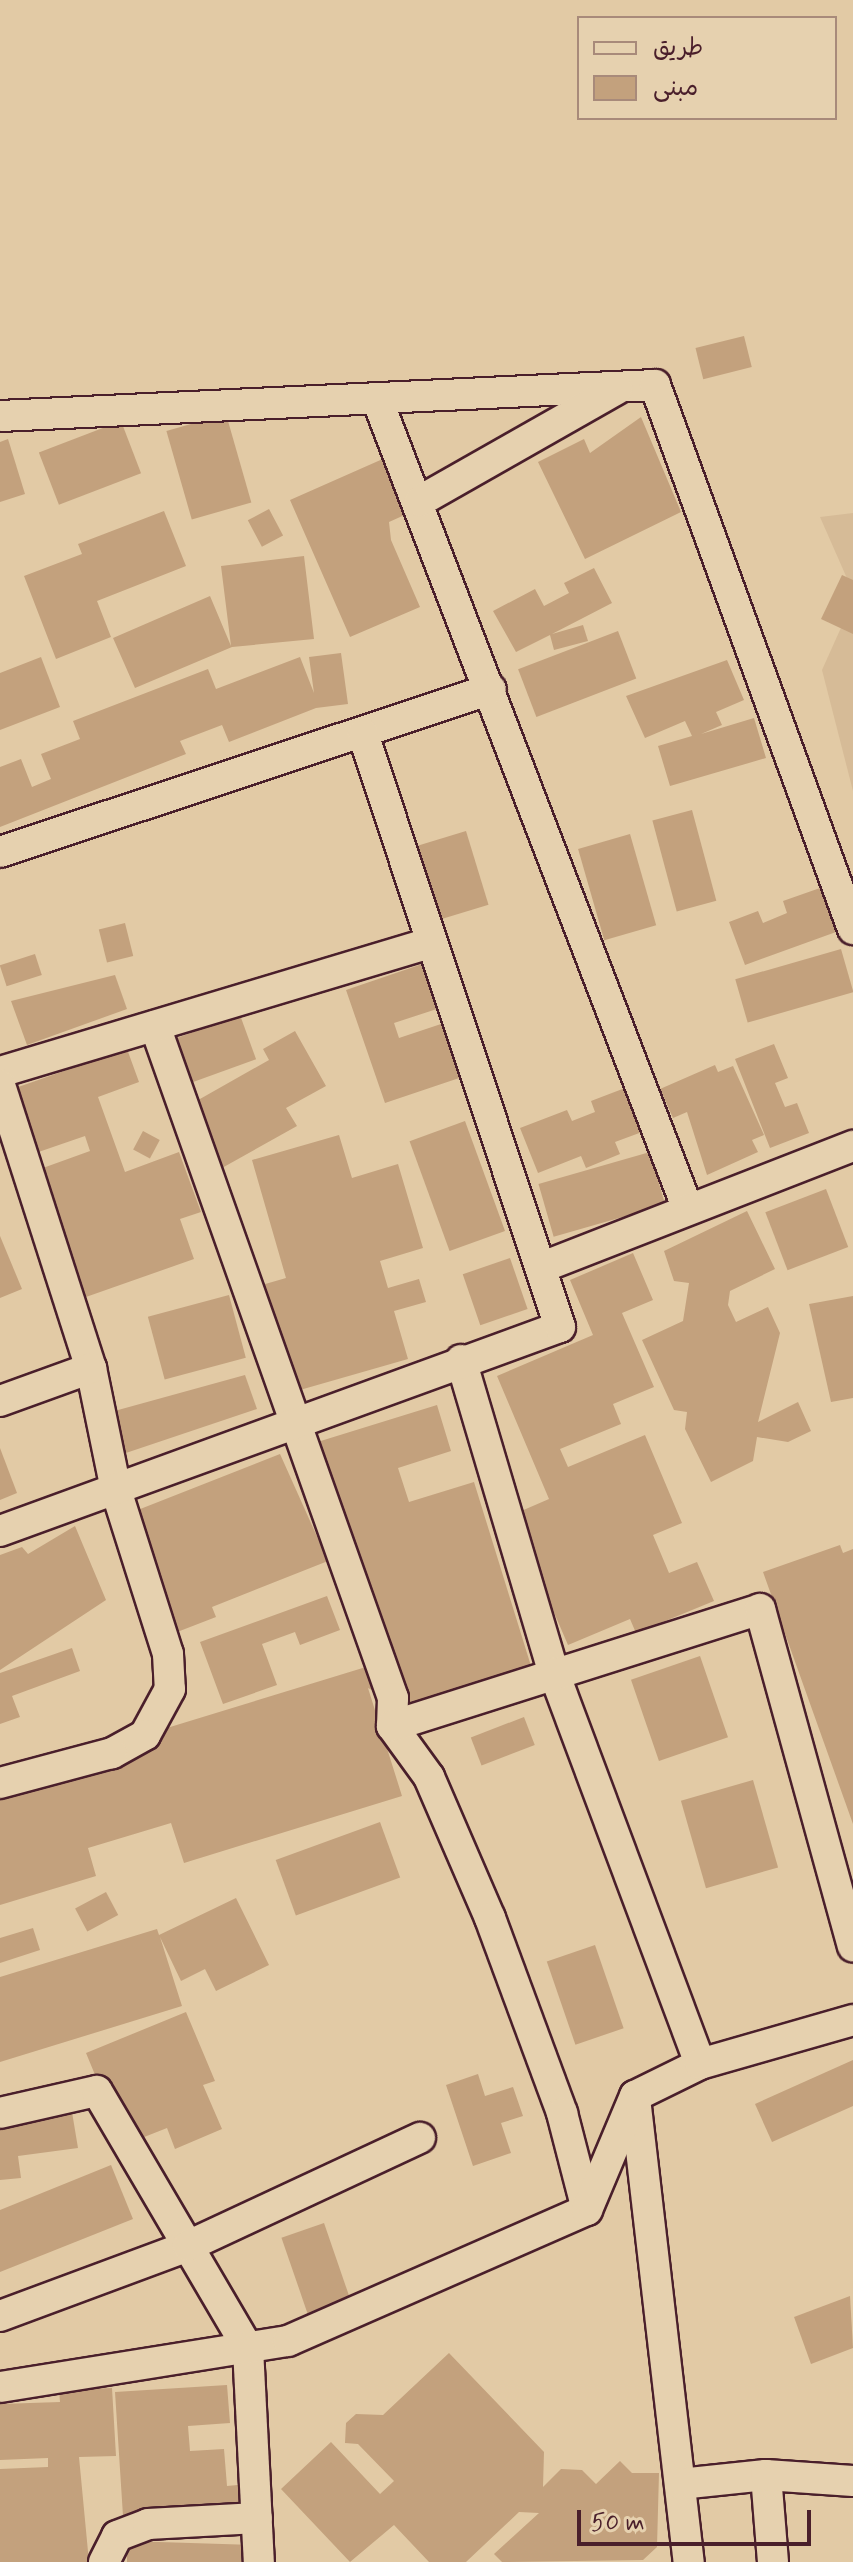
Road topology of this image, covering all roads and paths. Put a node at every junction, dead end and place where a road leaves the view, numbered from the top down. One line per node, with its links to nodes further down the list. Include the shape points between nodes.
1 (621, 387): 2 (street); 4 (street); 8 (street, via 655,385)
2 (377, 399): 3 (street); 4 (street)
3 (0, 416)
4 (420, 501): 5 (street)
5 (491, 689): 6 (street); 14 (street)
6 (363, 734): 7 (street); 9 (street)
7 (0, 852)
8 (853, 929)
9 (430, 943): 10 (street); 15 (street)
10 (155, 1026): 11 (street); 19 (street)
11 (0, 1072)
12 (0, 1085): 17 (street)
13 (853, 1146): 14 (street)
14 (687, 1207): 15 (street)
15 (545, 1266): 16 (street, via 560,1327)
16 (461, 1360): 19 (street); 22 (street)
17 (91, 1368): 18 (street); 20 (street)
18 (0, 1401)
19 (293, 1426): 20 (street); 23 (street, via 393,1698)
20 (116, 1490): 21 (street); 24 (street, via 168,1654 164,1709 145,1735 112,1753)
21 (0, 1531)
22 (554, 1673): 23 (street); 25 (street, via 760,1609); 27 (street)
23 (392, 1726): 31 (street, via 429,1777 490,1918 562,2113)
24 (0, 1783)
25 (853, 1946)
26 (853, 2020): 27 (street)
27 (700, 2064): 28 (street)
28 (635, 2096): 31 (street); 38 (street)
29 (0, 2113): 32 (street, via 97,2091)
30 (420, 2138): 32 (street)
31 (587, 2210): 34 (street, via 288,2341)
32 (188, 2246): 33 (street); 34 (street)
33 (0, 2316)
34 (248, 2348): 35 (street); 39 (street)
35 (0, 2387)
36 (766, 2475): 37 (street); 38 (street); 43 (street)
37 (853, 2481)
38 (680, 2484): 42 (street)
39 (257, 2518): 40 (street, via 148,2524 117,2536); 41 (street)
40 (104, 2562)
41 (259, 2562)
42 (689, 2562)
43 (773, 2562)

